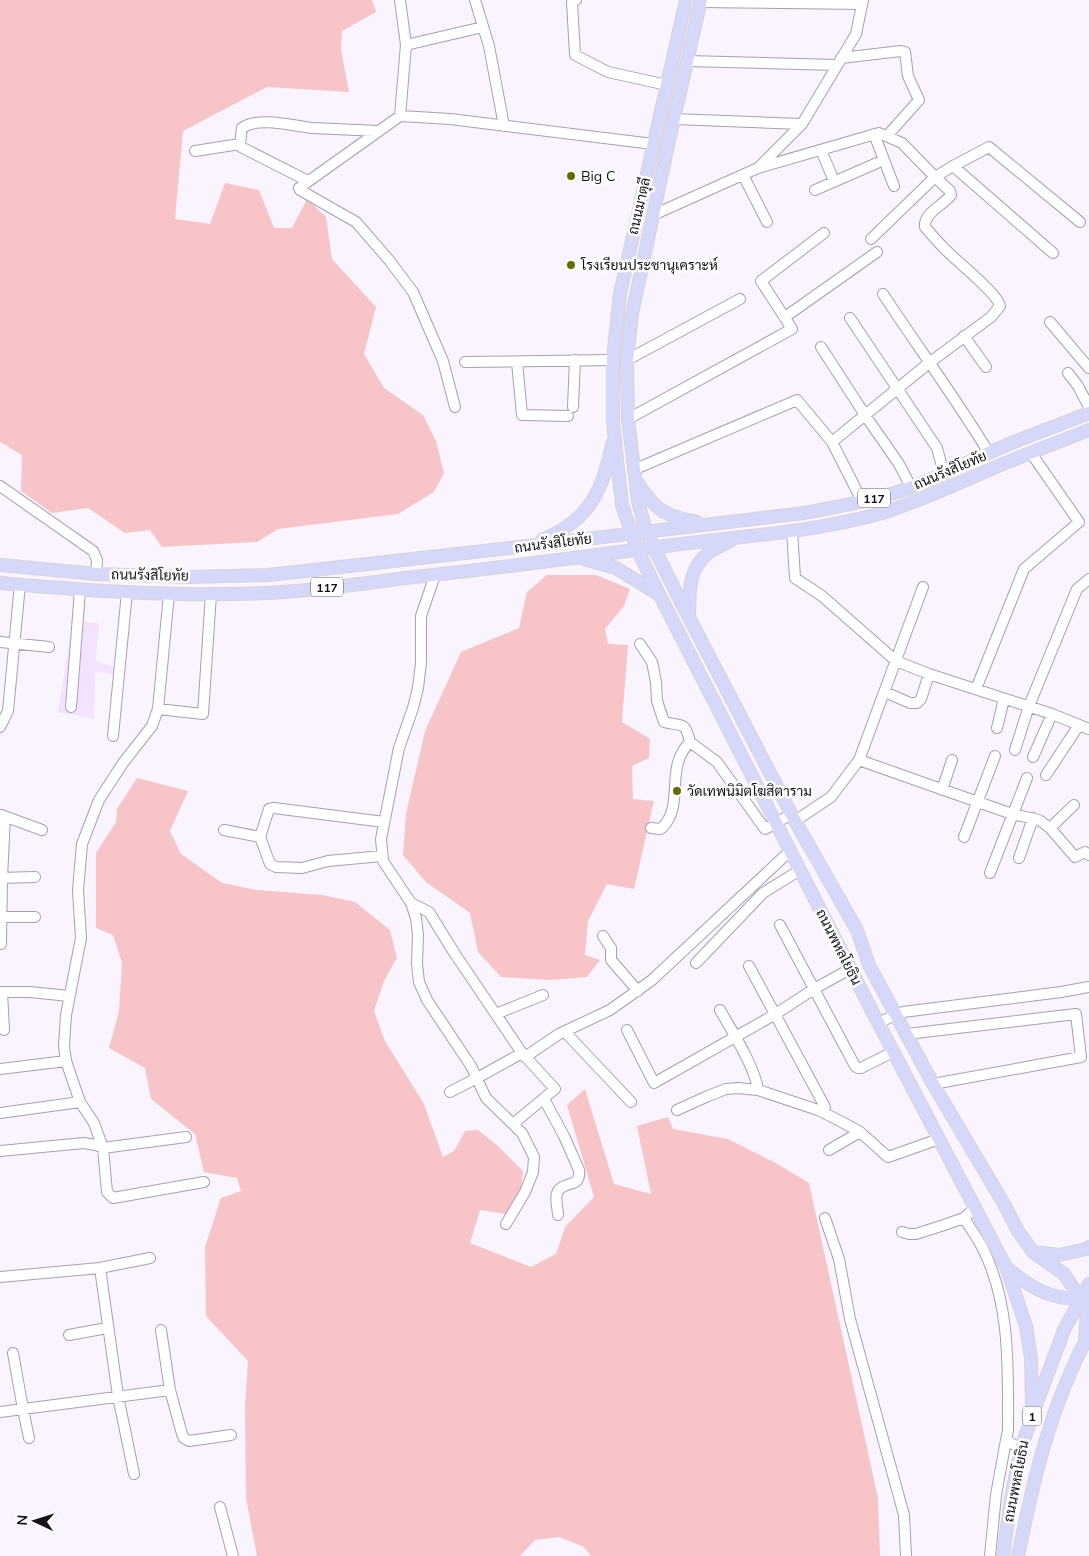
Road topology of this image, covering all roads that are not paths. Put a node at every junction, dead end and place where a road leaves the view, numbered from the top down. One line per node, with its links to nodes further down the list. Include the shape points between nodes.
1 (475, 0): 7 (street)
2 (576, 0): 11 (street, via 572,2 575,55 608,72)
3 (686, 0): 11 (main road, ถนนมาตุลี)
4 (403, 1): 8 (street)
5 (701, 1): 6 (street); 9 (main road, ถนนมาตุลี)
6 (863, 2): 10 (street, via 856,34)
7 (484, 27): 8 (street); 15 (street)
8 (406, 45): 12 (street)
9 (687, 61): 10 (street); 13 (main road, ถนนมาตุลี)
10 (839, 62): 14 (street); 18 (street, via 905,52 908,76 919,100)
11 (667, 84): 20 (main road, ถนนมาตุลี)
12 (400, 116): 15 (street); 16 (street)
13 (674, 119): 14 (street); 33 (main road, ถนนมาตุลี)
14 (802, 124): 25 (street)
15 (504, 126): 20 (street)
16 (379, 131): 19 (street, via 312,128 272,122 242,128); 28 (street)
17 (874, 134): 18 (street); 21 (street); 30 (street)
18 (887, 136): 27 (street, via 902,142)
19 (240, 144): 22 (street); 28 (street)
20 (653, 144): 32 (main road, ถนนมาตุลี)
21 (821, 150): 25 (street); 29 (street)
22 (195, 151)
23 (877, 164): 29 (street)
24 (953, 166): 27 (street); 35 (street, via 989,147); 39 (street)
25 (758, 168): 26 (street)
26 (743, 175): 33 (street); 34 (street)
27 (935, 178): 37 (street); 45 (street, via 951,195 933,211 925,227 1000,304 991,317)
28 (308, 181): 57 (street, via 300,190 356,222 413,292 443,361)
29 (834, 182): 31 (street)
30 (894, 186)
31 (814, 190)
32 (638, 212): 33 (main road); 48 (main road, ถนนมาตุลี, via 620,294)
33 (653, 215): 49 (main road, ถนนมาตุลี, via 632,314)
34 (766, 222)
35 (1080, 222)
36 (824, 233): 42 (street, via 761,282)
37 (871, 239)
38 (877, 252): 42 (street)
39 (1053, 253)
40 (883, 294): 52 (street)
41 (740, 298): 49 (street)
42 (785, 317): 61 (street, via 792,330)
43 (850, 318): 56 (street)
44 (1050, 322): 54 (street)
45 (964, 336): 52 (street); 53 (street)
46 (821, 347): 60 (street)
47 (574, 360): 48 (street); 51 (street); 51 (street, via 570,412 522,415)
48 (613, 360): 63 (main road, ถนนมาตุลี)
49 (627, 360): 61 (main road, ถนนมาตุลี)
50 (465, 362): 51 (street)
51 (516, 362)
52 (928, 363): 56 (street); 65 (street)
53 (986, 367)
54 (1089, 368)
55 (1068, 373): 58 (street)
56 (897, 389): 60 (street); 69 (street, via 937,448)
57 (455, 407)
58 (1089, 408)
59 (1089, 413): 65 (main road, ถนนรังสิโยทัย / 117)
60 (864, 415): 64 (street); 71 (street, via 899,464)
61 (628, 419): 68 (main road, ถนนมาตุลี)
62 (1089, 430): 66 (main road, ถนนรังสิโยทัย / 117)
63 (614, 439): 76 (main road, ถนนมาตุลี, via 622,505); 78 (main road, via 603,479 585,513 557,534)
64 (832, 442): 68 (street, via 798,400); 72 (street)
65 (992, 452): 67 (main road); 69 (main road, ถนนรังสิโยทัย / 117)
66 (1031, 454): 67 (main road, ถนนรังสิโยทัย / 117); 101 (street, via 1079,522 1024,569)
67 (1000, 465): 74 (main road, ถนนรังสิโยทัย / 117, via 907,505 845,522)
68 (634, 474): 73 (main road, via 645,494 660,510 679,518); 75 (main road, ถนนมาตุลี)
69 (944, 474): 71 (main road, ถนนรังสิโยทัย / 117)
70 (0, 486): 83 (street, via 93,551 97,560)
71 (911, 487): 72 (main road, ถนนรังสิโยทัย / 117)
72 (862, 501): 73 (main road, ถนนรังสิโยทัย / 117, via 804,513)
73 (711, 524): 75 (main road, ถนนรังสิโยทัย / 117)
74 (792, 530): 77 (main road, ถนนรังสิโยทัย / 117); 99 (street, via 795,578 822,596)
75 (646, 532): 76 (main road, ถนนรังสิโยทัย / 117); 79 (main road, ถนนมาตุลี)
76 (631, 534): 78 (main road, ถนนรังสิโยทัย / 117); 80 (main road, ถนนมาตุลี)
77 (737, 537): 79 (main road, ถนนรังสิโยทัย / 117); 94 (main road, via 709,553 692,573)
78 (528, 546): 83 (main road, ถนนรังสิโยทัย / 117, via 268,576)
79 (653, 547): 80 (main road, ถนนรังสิโยทัย / 117); 94 (main road, ถนนพหลโยธิน)
80 (637, 550): 81 (main road, ถนนรังสิโยทัย / 117); 93 (main road, ถนนพหลโยธิน)
81 (580, 558): 84 (main road, ถนนรังสิโยทัย / 117); 93 (main road, via 616,568)
82 (0, 565): 83 (main road, ถนนรังสิโยทัย / 117)
83 (96, 574)
84 (435, 575): 92 (main road, ถนนรังสิโยทัย / 117, via 270,593); 128 (street, via 421,616 418,688 399,748)
85 (1089, 579): 104 (street, via 1077,589)
86 (0, 582): 87 (main road, ถนนรังสิโยทัย / 117)
87 (20, 584): 89 (main road, ถนนรังสิโยทัย / 117); 96 (street)
88 (923, 587): 99 (street)
89 (80, 590): 90 (main road, ถนนรังสิโยทัย / 117); 105 (street)
90 (127, 592): 91 (main road, ถนนรังสิโยทัย / 117); 112 (street)
91 (169, 594): 92 (main road, ถนนรังสิโยทัย / 117); 106 (street)
92 (211, 594): 106 (street, via 203,714)
93 (660, 595): 129 (main road, ถนนพหลโยธิน)
94 (689, 618): 126 (main road, ถนนพหลโยธิน)
95 (0, 642): 96 (street)
96 (14, 643): 98 (street); 108 (street, via 8,710)
97 (640, 644): 113 (street, via 652,662 665,723 685,726)
98 (49, 647)
99 (896, 661): 100 (street); 102 (street)
100 (929, 674): 101 (street); 102 (street, via 917,703)
101 (976, 689): 103 (street)
102 (885, 692): 117 (street)
103 (1004, 699): 104 (street); 110 (street)
104 (1029, 706): 107 (street); 114 (street)
105 (71, 708)
106 (158, 709): 159 (street, via 152,726 98,800 82,844 78,890 81,938)
107 (1052, 714): 109 (street); 116 (street)
108 (1, 723)
109 (1079, 725): 111 (street); 119 (street)
110 (997, 728)
111 (1089, 729)
112 (114, 736)
113 (690, 742): 129 (street, via 717,762 765,829); 130 (street, via 677,762 672,811 663,827)
114 (1015, 750)
115 (994, 756): 122 (street)
116 (1033, 757)
117 (859, 760): 121 (street); 126 (street, via 830,797)
118 (952, 760): 121 (street)
119 (1046, 775)
120 (1027, 778): 124 (street)
121 (942, 790): 122 (street)
122 (978, 803): 124 (street); 136 (street)
123 (1074, 805): 131 (street)
124 (1012, 814): 127 (street); 142 (street)
125 (3, 816): 132 (street); 134 (street)
126 (794, 817): 129 (street); 162 (main road, ถนนพหลโยธิน, via 854,923 869,964)
127 (1033, 818): 131 (street); 140 (street)
128 (384, 822): 135 (street, via 274,808 270,809); 139 (street)
129 (776, 823): 137 (main road, ถนนพหลโยธิน)
130 (652, 828)
131 (1050, 828): 138 (street, via 1075,857)
132 (42, 830)
133 (224, 830): 135 (street)
134 (2, 837): 144 (street)
135 (260, 837): 139 (street, via 270,864 276,867 302,868)
136 (964, 838)
137 (790, 851): 141 (main road, ถนนพหลโยธิน); 156 (street)
138 (1088, 852)
139 (382, 856): 145 (street)
140 (1019, 858)
141 (800, 870): 151 (street, via 763,892); 153 (main road, ถนนพหลโยธิน)
142 (990, 873)
143 (35, 877): 144 (street)
144 (1, 878): 146 (street)
145 (411, 903): 161 (street, via 429,912); 174 (street, via 418,935 419,982)
146 (1, 917): 147 (street); 150 (street)
147 (35, 917)
148 (780, 925): 155 (street)
149 (603, 936): 156 (street, via 611,948 611,960)
150 (1, 944)
151 (696, 963)
152 (749, 966): 163 (street)
153 (850, 969): 155 (street); 164 (main road, ถนนพหลโยธิน)
154 (1089, 987): 162 (street)
155 (814, 989): 163 (street); 170 (street, via 858,1068)
156 (638, 991): 167 (street, via 610,1010)
157 (1, 992): 159 (street); 165 (street)
158 (543, 995): 161 (street)
159 (69, 996): 172 (street, via 64,1046)
160 (720, 1010): 169 (street)
161 (496, 1014): 171 (street)
162 (896, 1014): 164 (street); 168 (main road, ถนนพหลโยธิน)
163 (774, 1015): 169 (street); 181 (street)
164 (878, 1023): 170 (main road, ถนนพหลโยธิน)
165 (4, 1030)
166 (627, 1030): 169 (street, via 654,1084)
167 (565, 1032): 171 (street); 180 (street)
168 (907, 1034): 175 (main road, ถนนพหลโยธิน); 175 (street, via 1076,1014 1081,1057)
169 (736, 1037): 176 (street, via 757,1080)
170 (893, 1052): 187 (main road, ถนนพหลโยธิน)
171 (523, 1055): 174 (street); 178 (street, via 555,1089)
172 (66, 1061): 173 (street); 179 (street)
173 (0, 1069)
174 (477, 1078): 177 (street); 184 (street, via 486,1098)
175 (933, 1084): 199 (main road, ถนนพหลโยธิน)
176 (758, 1090): 182 (street, via 726,1089); 185 (street, via 818,1110)
177 (450, 1092)
178 (544, 1099): 184 (street); 193 (street, via 580,1170 577,1181 558,1191)
179 (80, 1102): 183 (street); 188 (street, via 94,1123)
180 (631, 1102)
181 (825, 1107)
182 (677, 1110)
183 (0, 1113)
184 (513, 1124): 196 (street, via 534,1157 533,1172)
185 (860, 1132): 187 (street, via 888,1157); 189 (street)
186 (186, 1138): 188 (street)
187 (939, 1139): 192 (main road, ถนนพหลโยธิน)
188 (103, 1148): 190 (street, via 84,1143); 191 (street, via 107,1192 113,1198)
189 (829, 1150)
190 (0, 1151)
191 (204, 1182)
192 (975, 1208): 195 (street); 201 (main road, ถนนพหลโยธิน)
193 (558, 1215)
194 (825, 1218): 223 (street, via 839,1259 850,1319 904,1515)
195 (964, 1218): 197 (street, via 916,1234); 218 (street, via 983,1248 1003,1314 1008,1368)
196 (506, 1224)
197 (902, 1232)
198 (1089, 1247): 199 (main road, via 1059,1255)
199 (1033, 1252): 205 (main road, ถนนพหลโยธิน, via 1064,1274)
200 (150, 1258): 202 (street)
201 (1006, 1267): 205 (main road, ถนนพหลโยธิน, via 1038,1291 1064,1298); 215 (main road, via 1026,1326 1031,1358)
202 (100, 1268): 203 (street); 206 (street)
203 (0, 1277)
204 (1089, 1284): 205 (main road, ถนนพหลโยธิน / 1)
205 (1085, 1297): 209 (main road, ถนนพหลโยธิน); 215 (main road, ถนนพหลโยธิน / 1, via 1064,1330)
206 (107, 1328): 208 (street); 212 (street)
207 (161, 1330): 211 (street)
208 (69, 1334)
209 (1087, 1339): 226 (main road, ถนนพหลโยธิน / 1, via 1050,1422)
210 (13, 1353): 213 (street)
211 (170, 1390): 212 (street); 216 (street, via 184,1438 189,1441)
212 (118, 1396): 213 (street); 220 (street)
213 (23, 1409): 214 (street); 217 (street)
214 (0, 1412)
215 (1032, 1416): 219 (main road, ถนนพหลโยธิน / 1)
216 (231, 1435)
217 (30, 1438)
218 (1006, 1440): 219 (street); 224 (street)
219 (1021, 1449): 225 (main road, ถนนพหลโยธิน / 1)
220 (134, 1474)
221 (220, 1507): 222 (street)
222 (233, 1556)
223 (906, 1556)
224 (990, 1556)
225 (1003, 1556)
226 (1018, 1556)

